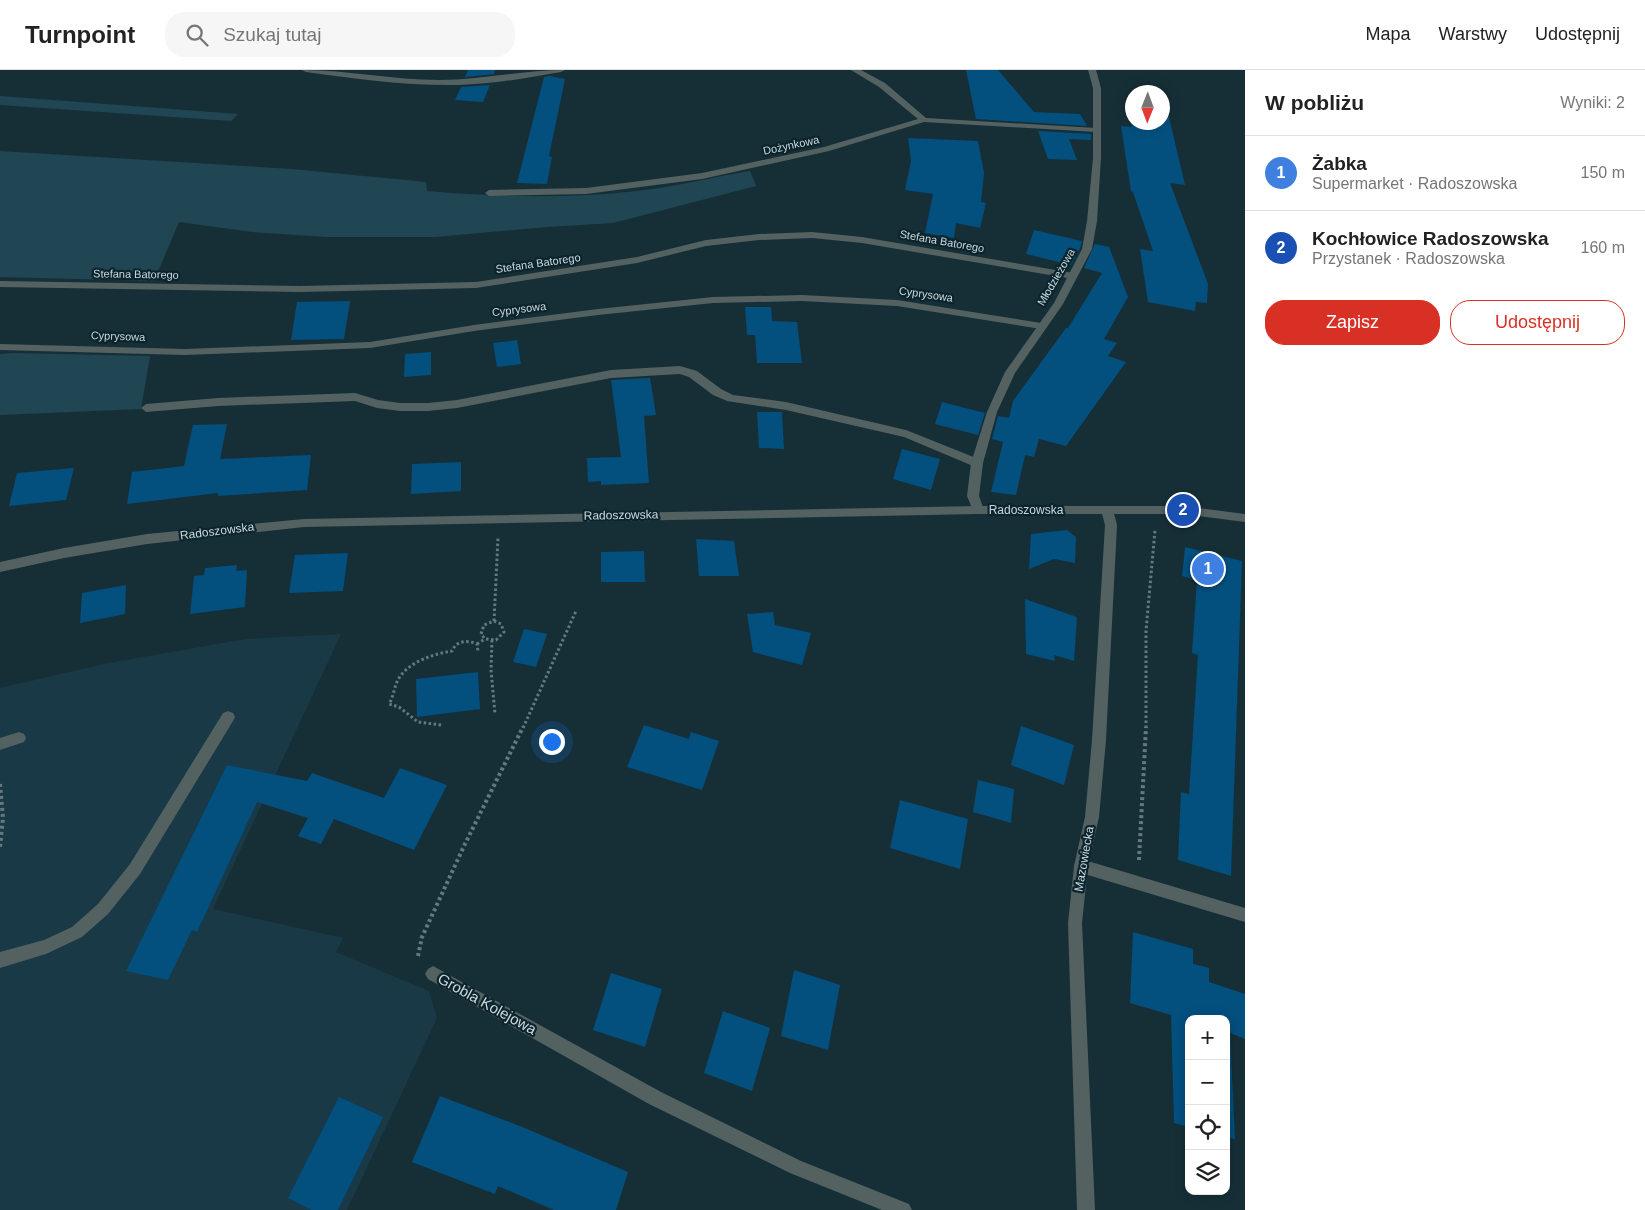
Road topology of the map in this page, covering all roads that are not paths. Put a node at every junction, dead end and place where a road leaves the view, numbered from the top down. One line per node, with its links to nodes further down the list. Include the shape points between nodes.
1 (306, 70): 2 (street, via 453,82)
2 (561, 70)
3 (855, 70): 5 (street, via 882,85)
4 (1092, 70): 6 (street, Młodzieżowa, via 1097,88)
5 (924, 120): 6 (street, Dożynkowa); 7 (street, Dożynkowa, via 826,149 702,176 586,191)
6 (1096, 130): 8 (street, Młodzieżowa, via 1092,221 1087,249)
7 (489, 192)
8 (1073, 276): 9 (street, Stefana Batorego, via 862,240 812,235 706,244 637,260 476,285 300,290); 10 (street, Młodzieżowa)
9 (0, 284)
10 (1041, 326): 11 (street, Cyprysowa, via 897,303 782,298 713,300 598,312 370,345 185,352); 13 (street, Młodzieżowa, via 1010,372 992,412)
11 (0, 347)
12 (146, 408): 13 (street, via 355,397 377,404 428,407 611,374 670,369 693,374 731,398 786,406 890,429)
13 (977, 462): 14 (street, Młodzieżowa, via 974,496)
14 (978, 510): 15 (street, Radoszowska); 17 (street, Radoszowska, via 304,522 147,539)
15 (1107, 510): 16 (street, Radoszowska, via 1183,510); 21 (street, Mazowiecka, via 1111,524 1099,740 1092,817)
16 (1245, 518)
17 (0, 567)
18 (228, 717): 23 (street, via 135,869 103,909 77,932 46,947)
19 (19, 738): 20 (street)
20 (0, 744)
21 (1081, 866): 22 (street); 26 (street, Mazowiecka, via 1075,923)
22 (1245, 915)
23 (0, 960)
24 (433, 974): 25 (street, Grobla Kolejowa, via 655,1098 796,1167)
25 (903, 1210)
26 (1086, 1210)

